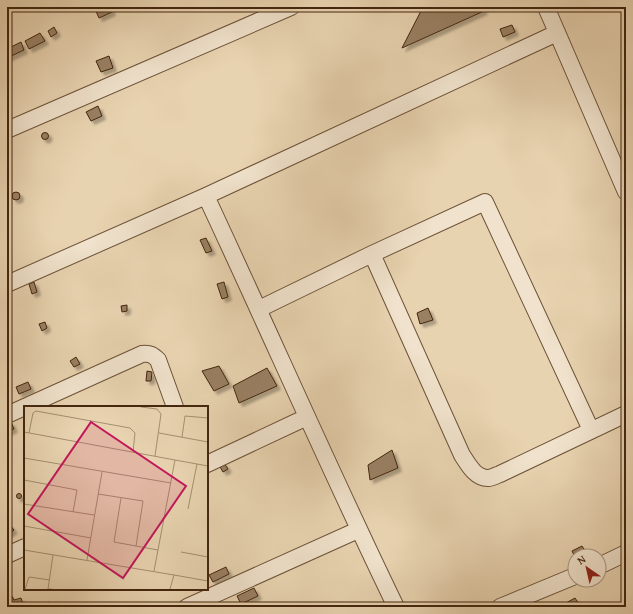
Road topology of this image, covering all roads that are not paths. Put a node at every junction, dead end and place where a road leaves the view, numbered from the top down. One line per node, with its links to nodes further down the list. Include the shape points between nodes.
1 (546, 7): 3 (street)
2 (288, 8): 4 (street)
3 (557, 32): 5 (street); 6 (street)
4 (7, 130)
5 (626, 192)
6 (206, 196): 8 (street); 9 (street)
7 (372, 254): 9 (street); 16 (street, via 462,455 471,469 488,478); 16 (street, via 485,202)
8 (7, 284)
9 (259, 309): 15 (street)
10 (27, 406): 11 (street, via 149,353 158,360)
11 (175, 406)
12 (24, 407): 14 (street)
13 (626, 414): 16 (street)
14 (7, 415)
15 (307, 417): 17 (street); 18 (street)
16 (591, 430)
17 (208, 464)
18 (358, 530): 24 (street); 25 (street)
19 (24, 547): 21 (street)
20 (626, 552): 22 (street)
21 (7, 555)
22 (607, 562)
23 (567, 579): 26 (street)
24 (187, 607)
25 (396, 607)
26 (500, 607)

